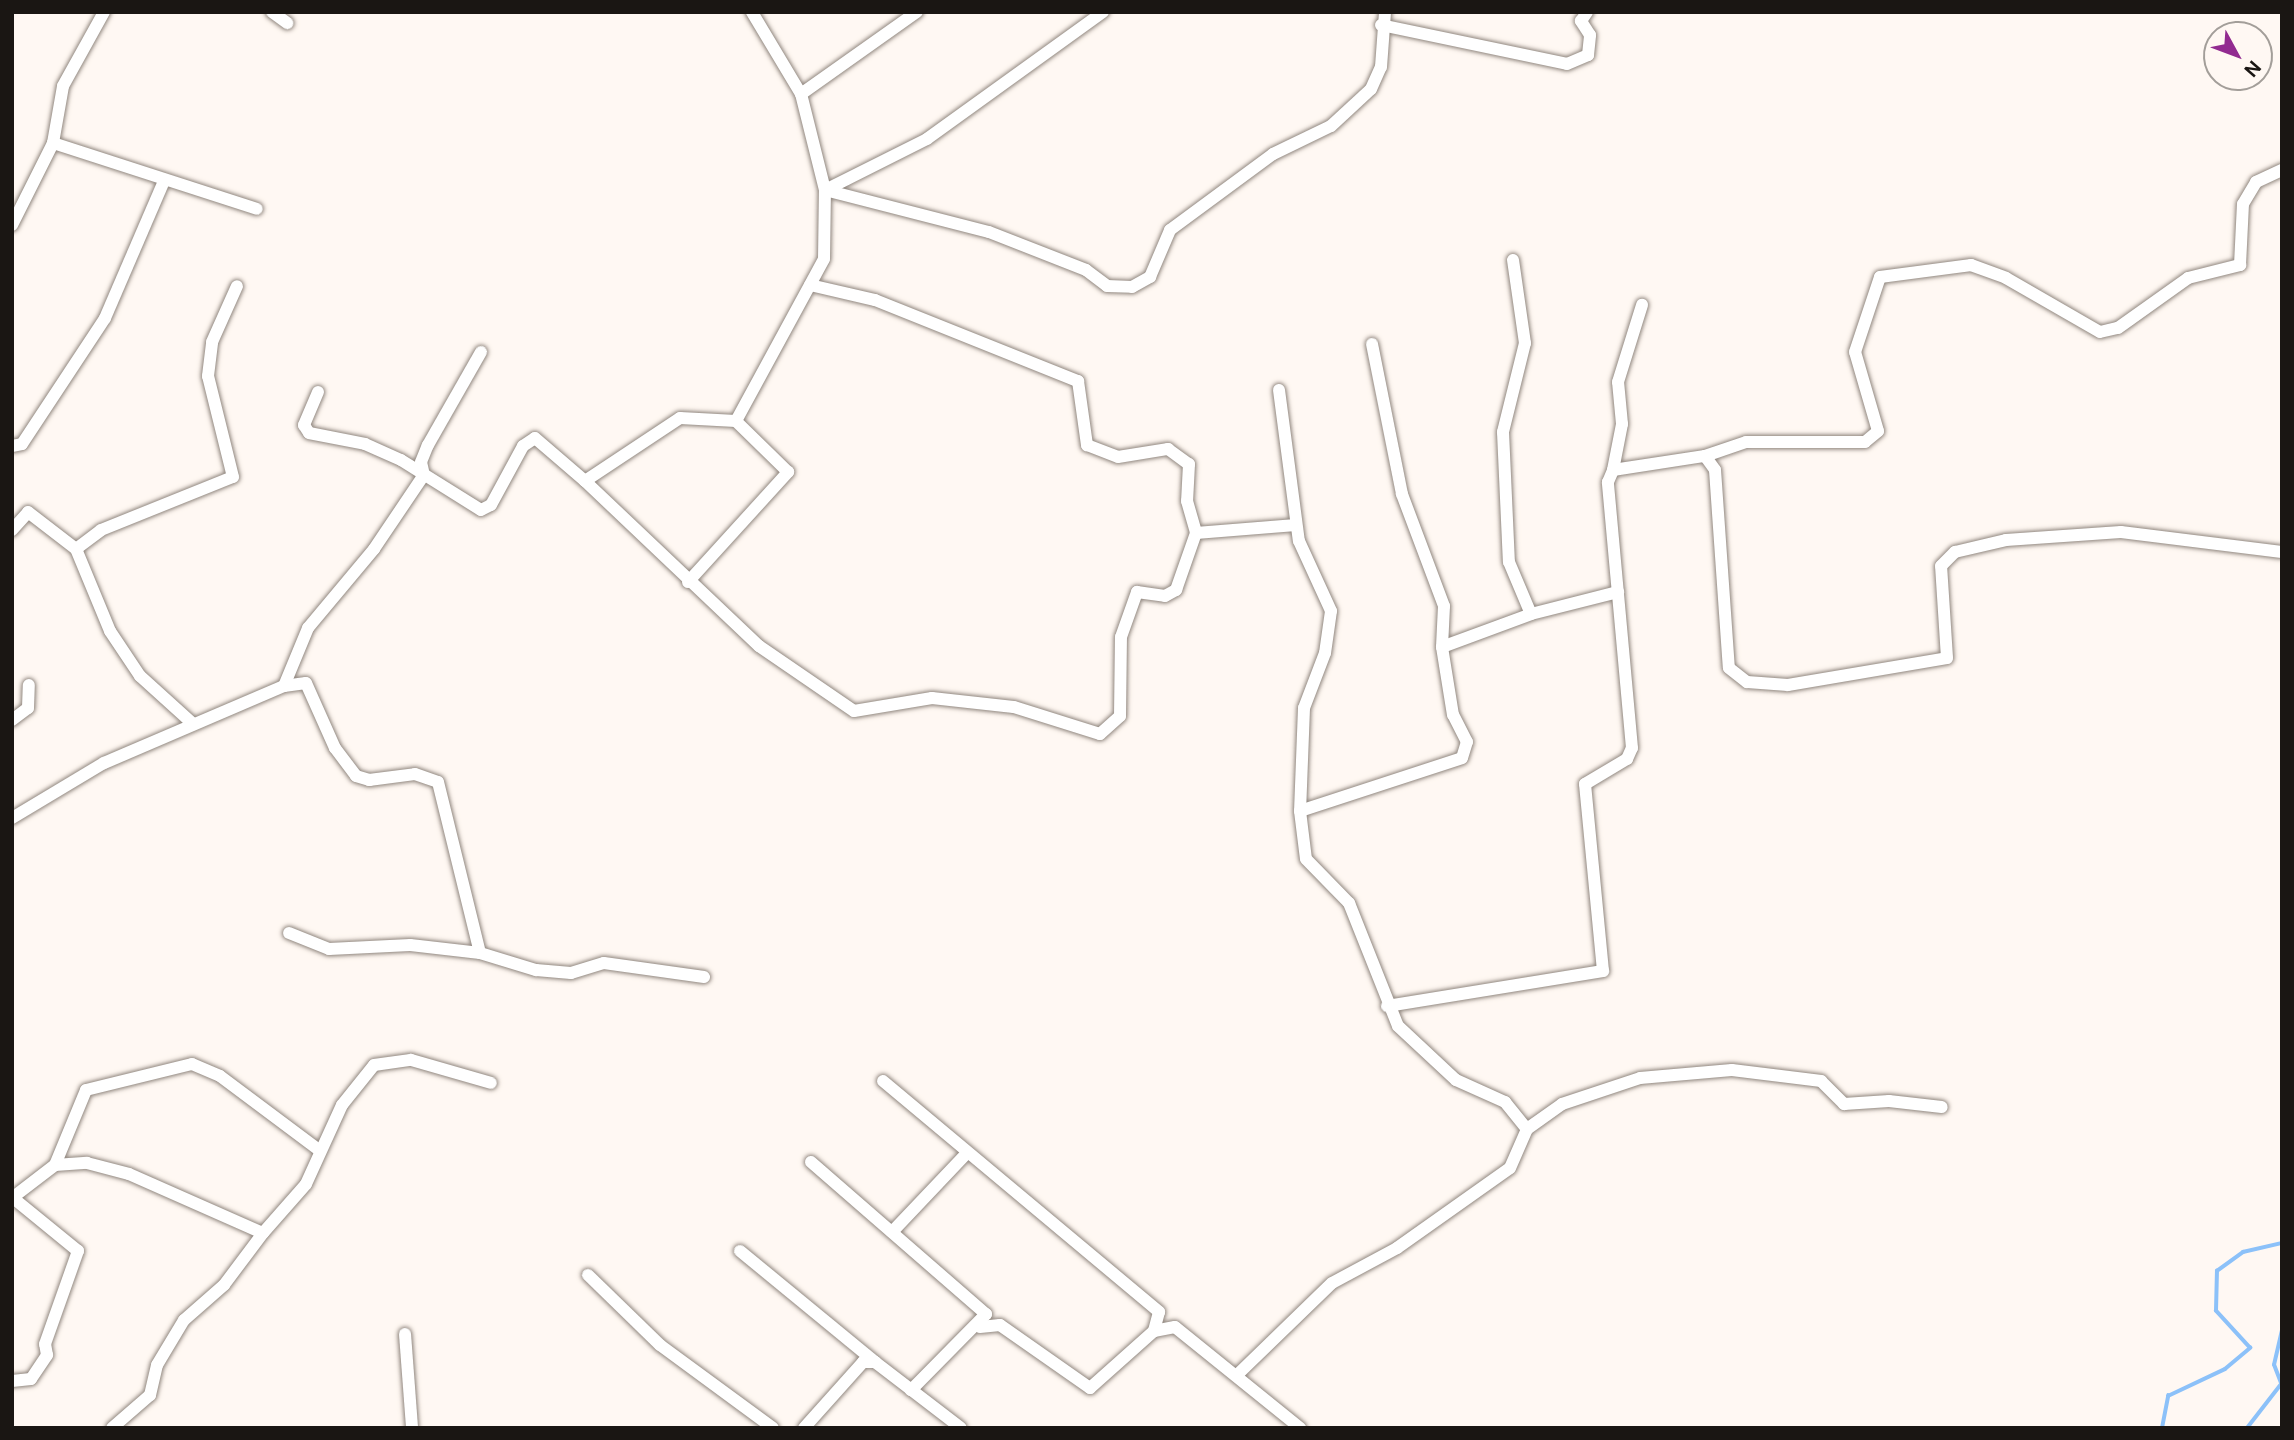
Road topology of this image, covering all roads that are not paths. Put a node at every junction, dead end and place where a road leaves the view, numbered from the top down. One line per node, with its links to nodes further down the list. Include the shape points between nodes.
1 (103, 12): 10 (street, via 63,86)
2 (272, 12): 8 (street)
3 (752, 12): 9 (street)
4 (917, 12): 9 (street)
5 (1103, 12): 13 (street, via 927,139)
6 (1587, 12): 7 (street, via 1581,21 1590,36 1588,55 1567,64)
7 (1383, 19): 13 (street, via 1381,67 1371,89 1331,126 1273,154 1170,230 1150,277 1132,287 1107,286 1086,271 989,232)
8 (287, 23)
9 (801, 94): 13 (street)
10 (53, 144): 12 (street); 15 (street)
11 (2282, 170): 26 (street, via 2256,182 2244,204 2240,265 2188,278 2118,328 2100,332 2006,278 1971,265 1881,277 1856,352 1878,431 1865,442 1746,442)
12 (164, 181): 14 (street); 25 (street, via 105,318 22,444)
13 (825, 190): 17 (street, via 824,259)
14 (257, 209)
15 (12, 225)
16 (1513, 260): 37 (street, via 1525,343 1503,432 1509,562)
17 (810, 285): 24 (street); 32 (street, via 875,300 1078,381 1087,445 1118,457 1168,449 1189,464 1187,501)
18 (237, 286): 33 (street, via 212,342 208,376 233,477 101,530)
19 (1642, 304): 27 (street, via 1618,382 1622,424)
20 (1372, 344): 38 (street, via 1402,494 1444,606)
21 (481, 352): 28 (street, via 428,445 421,462)
22 (1279, 390): 30 (street)
23 (318, 392): 28 (street, via 304,425 309,433 365,444)
24 (736, 421): 29 (street, via 680,418); 35 (street, via 788,472)
25 (12, 446)
26 (1705, 456): 27 (street); 34 (street, via 1715,470 1729,668 1747,682 1788,685 1947,658 1941,566 1955,552 2121,532)
27 (1613, 470): 36 (street, via 1608,475)
28 (424, 475): 29 (street, via 481,510 491,505 523,446 535,438); 40 (street, via 374,549 308,628)
29 (585, 481): 35 (street)
30 (1296, 525): 32 (street); 43 (street, via 1331,611 1325,653 1304,708)
31 (12, 530): 33 (street, via 28,512)
32 (1196, 533): 35 (street, via 1176,590 1165,596 1137,592 1121,637 1120,716 1100,734 1014,707 932,698 854,711 759,646)
33 (76, 549): 42 (street, via 110,631 141,676)
34 (2282, 552)
35 (688, 582)
36 (1618, 592): 37 (street); 48 (street, via 1632,748 1627,760 1589,778 1584,796 1603,971)
37 (1531, 614): 38 (street)
38 (1442, 647): 43 (street, via 1453,715 1467,742 1462,758)
39 (29, 685): 41 (street, via 28,708)
40 (284, 686): 42 (street); 46 (street, via 306,683 334,748 356,776 369,780 415,774 438,782)
41 (12, 720)
42 (192, 723): 44 (street, via 104,763)
43 (1300, 811): 48 (street, via 1306,859 1349,903)
44 (12, 818)
45 (289, 933): 46 (street, via 330,949 410,945)
46 (480, 953): 47 (street, via 536,970 570,973 604,963)
47 (704, 977)
48 (1387, 1006): 52 (street, via 1398,1026 1456,1080 1506,1102)
49 (883, 1081): 54 (street)
50 (491, 1083): 53 (street, via 411,1060 374,1065 342,1104)
51 (1942, 1107): 52 (street, via 1889,1101 1844,1104 1821,1082 1732,1070 1640,1078 1562,1104)
52 (1527, 1129): 66 (street, via 1510,1168 1397,1248 1332,1283)
53 (318, 1150): 56 (street, via 220,1076 192,1064 86,1090); 59 (street, via 306,1184)
54 (966, 1154): 58 (street); 63 (street, via 1159,1312)
55 (811, 1162): 58 (street)
56 (55, 1165): 57 (street); 59 (street, via 87,1163 129,1174)
57 (13, 1198): 67 (street, via 78,1251 45,1344 47,1355 31,1379)
58 (892, 1232): 62 (street, via 984,1310)
59 (263, 1233): 69 (street, via 225,1285 184,1321 157,1365 150,1395)
60 (740, 1251): 65 (street)
61 (588, 1275): 71 (street, via 660,1345)
62 (980, 1327): 63 (street, via 1000,1325 1090,1388); 68 (street)
63 (1154, 1331): 66 (street, via 1175,1327)
64 (405, 1334): 70 (street)
65 (874, 1362): 68 (street); 72 (street, via 857,1367)
66 (1237, 1375): 74 (street)
67 (12, 1381)
68 (911, 1390): 73 (street)
69 (113, 1428)
70 (412, 1428)
71 (773, 1428)
72 (804, 1428)
73 (961, 1428)
74 (1300, 1428)

